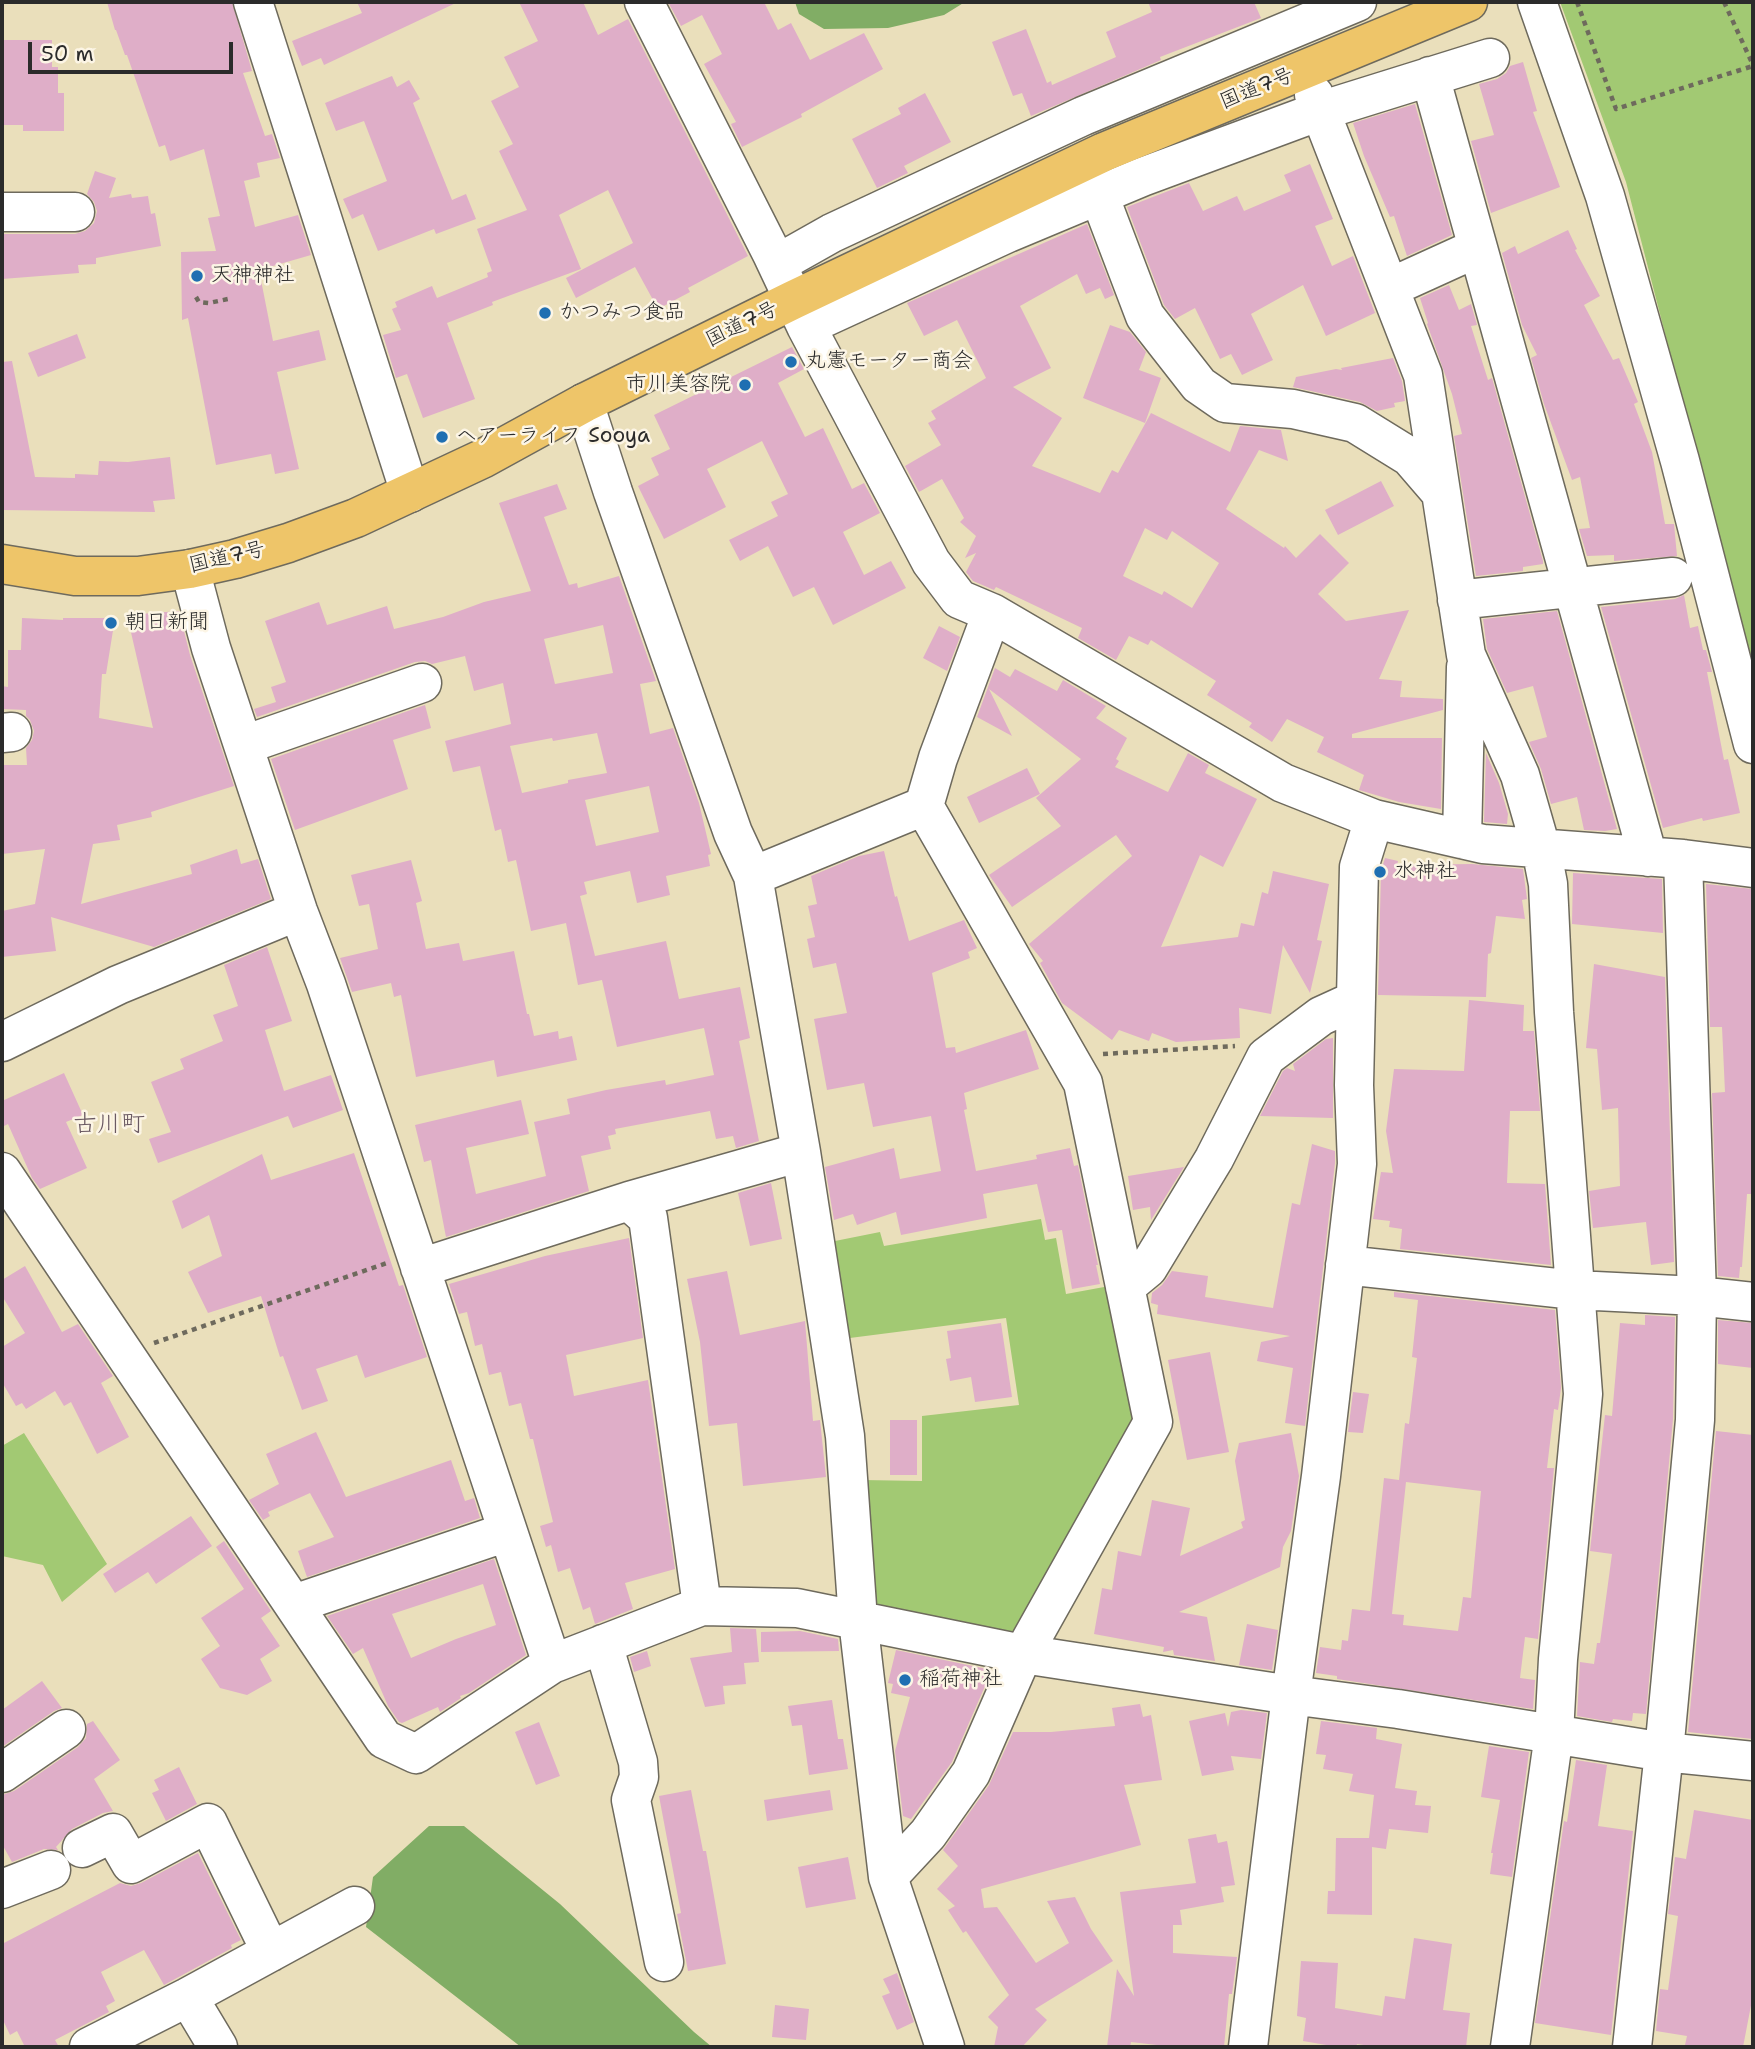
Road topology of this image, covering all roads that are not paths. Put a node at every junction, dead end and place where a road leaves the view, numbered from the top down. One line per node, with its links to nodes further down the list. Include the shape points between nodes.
1 (253, 2): 18 (street)
2 (644, 2): 14 (street)
3 (1357, 2): 6 (street)
4 (1468, 2): 16 (highway, 国道7号, via 1104,152)
5 (1537, 2): 28 (street, via 1605,196)
6 (1284, 25): 14 (street, via 832,233)
7 (1490, 58): 8 (street)
8 (1430, 76): 9 (street); 13 (street)
9 (1317, 103): 10 (street); 15 (street)
10 (1098, 195): 16 (street); 19 (street, via 1145,316 1199,385 1225,402 1293,409 1355,423 1410,457)
11 (2, 212): 12 (street)
12 (75, 212)
13 (1477, 248): 15 (street); 23 (street)
14 (777, 264): 16 (street)
15 (1389, 288): 19 (street, via 1423,375)
16 (800, 313): 17 (highway, 国道7号); 25 (street, via 931,562 959,599)
17 (584, 403): 18 (highway, 国道7号); 36 (street, via 733,833)
18 (410, 493): 21 (highway, 国道7号, via 288,543)
19 (1441, 493): 24 (street)
20 (2, 564): 21 (highway, 国道7号, via 75,576 138,576)
21 (190, 569): 29 (street)
22 (1673, 576): 23 (street)
23 (1572, 586): 24 (street); 34 (street)
24 (1457, 600): 26 (street)
25 (992, 613): 30 (street); 31 (street, via 1283,783)
26 (1466, 655): 32 (street); 33 (street, via 1520,775)
27 (422, 683): 29 (street)
28 (1753, 744)
29 (244, 745): 37 (street)
30 (924, 806): 36 (street); 45 (street, via 1083,1083)
31 (1374, 819): 32 (street); 38 (street, via 1359,867)
32 (1462, 839): 33 (street)
33 (1541, 848): 34 (street); 46 (street, via 1548,884)
34 (1666, 858): 35 (street); 47 (street)
35 (1753, 868)
36 (753, 876): 40 (street)
37 (298, 911): 39 (street, via 118,985); 43 (street)
38 (1356, 1000): 44 (street, via 1356,1164); 45 (street, via 1321,1016 1266,1057 1214,1160 1148,1268)
39 (2, 1042)
40 (801, 1152): 42 (street); 52 (street, via 845,1436)
41 (2, 1172): 50 (street)
42 (629, 1201): 43 (street); 51 (street, via 648,1218)
43 (417, 1261): 49 (street)
44 (1345, 1265): 46 (street); 56 (street)
45 (1125, 1287): 54 (street, via 1153,1422)
46 (1575, 1290): 47 (street); 58 (street, via 1583,1394)
47 (1697, 1296): 48 (street); 59 (street, via 1695,1420)
48 (1753, 1302)
49 (508, 1532): 50 (street); 55 (street)
50 (294, 1604): 55 (street, via 384,1740 416,1754)
51 (702, 1606): 52 (street, via 797,1608); 53 (street)
52 (858, 1620): 54 (street); 64 (street)
53 (603, 1644): 55 (street); 68 (street, via 639,1762 631,1800)
54 (1023, 1654): 56 (street); 64 (street, via 971,1773 928,1834)
55 (552, 1664)
56 (1291, 1695): 58 (street); 73 (street)
57 (66, 1728): 61 (street)
58 (1554, 1734): 59 (street); 74 (street)
59 (1664, 1752): 60 (street); 75 (street)
60 (1753, 1761)
61 (2, 1773)
62 (82, 1847): 67 (street, via 113,1833 131,1864 208,1823)
63 (51, 1870): 65 (street)
64 (888, 1877): 72 (street)
65 (2, 1889)
66 (355, 1906): 67 (street)
67 (271, 1952): 69 (street)
68 (664, 1962)
69 (188, 1997): 70 (street); 71 (street)
70 (89, 2047)
71 (218, 2047)
72 (944, 2047)
73 (1248, 2047)
74 (1510, 2047)
75 (1632, 2047)

